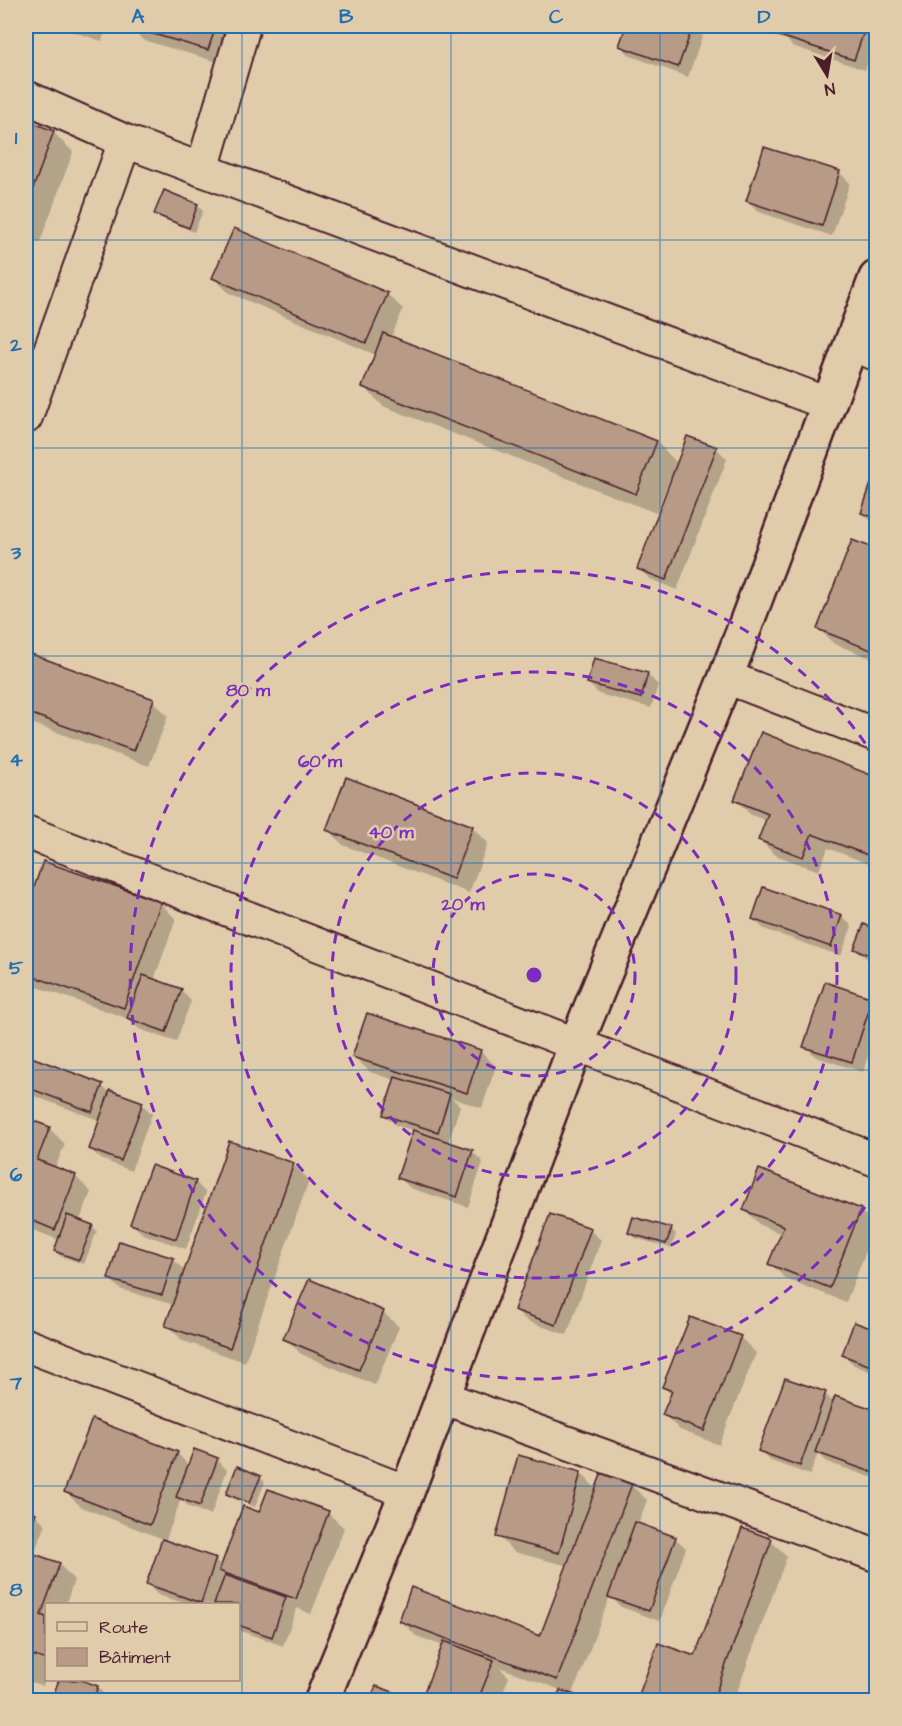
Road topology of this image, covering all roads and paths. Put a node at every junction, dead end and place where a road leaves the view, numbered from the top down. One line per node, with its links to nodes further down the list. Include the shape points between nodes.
1 (244, 26): 4 (street)
2 (26, 98): 3 (street)
3 (125, 141): 4 (street); 8 (street)
4 (202, 170): 7 (street)
5 (876, 278): 6 (street)
6 (864, 349): 7 (street)
7 (829, 404): 9 (street)
8 (26, 417)
9 (726, 677): 10 (street); 12 (street)
10 (876, 735)
11 (26, 832): 12 (street)
12 (576, 1044): 13 (street); 15 (street)
13 (876, 1160)
14 (26, 1345): 16 (street)
15 (442, 1397): 16 (street); 17 (street)
16 (407, 1492): 18 (street)
17 (876, 1556)
18 (322, 1701)

